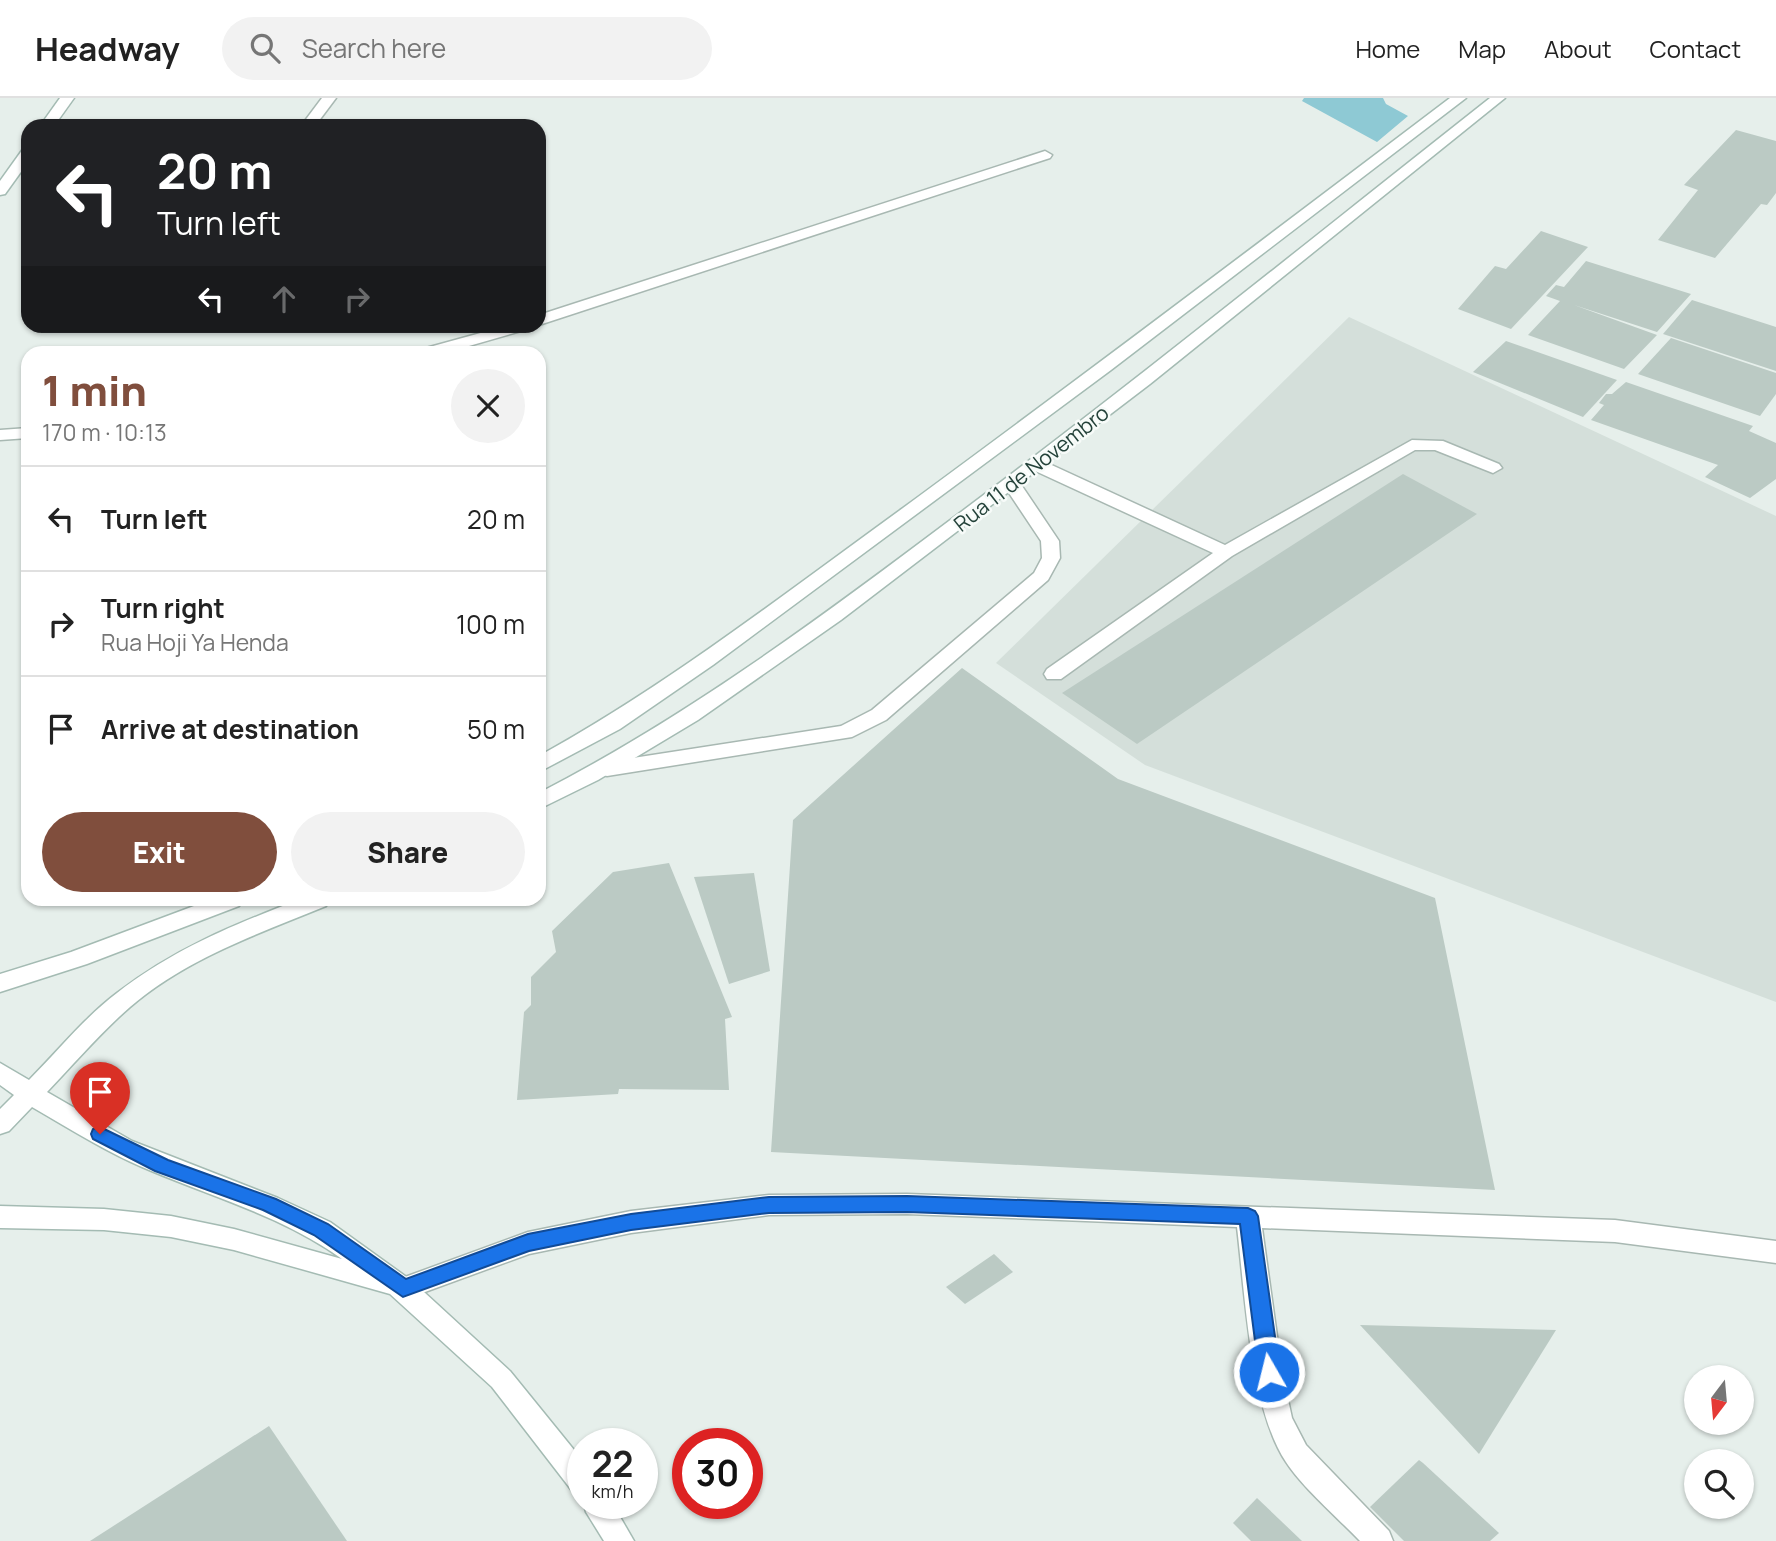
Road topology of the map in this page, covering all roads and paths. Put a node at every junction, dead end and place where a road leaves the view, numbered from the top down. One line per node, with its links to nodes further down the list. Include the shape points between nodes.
1 (67, 98): 5 (main road)
2 (329, 98): 6 (main road)
3 (1459, 98): 20 (main road, Rua 11 de Novembro, via 706,661 613,724)
4 (1498, 98): 15 (main road, Rua 11 de Novembro)
5 (52, 119)
6 (313, 119)
7 (1045, 155): 10 (main road)
8 (21, 162): 9 (main road)
9 (0, 191)
10 (546, 318)
11 (494, 333): 12 (main road)
12 (449, 346)
13 (21, 434): 14 (main road)
14 (0, 435)
15 (1037, 465): 17 (main road, Rua 11 de Novembro); 18 (main road)
16 (1493, 468): 18 (main road, via 1437,445 1412,445)
17 (1012, 484): 21 (main road, Rua 11 de Novembro, via 724,695); 21 (main road, via 1050,541 1051,558 1041,576 879,715 845,732)
18 (1226, 552): 19 (main road)
19 (1054, 674)
20 (546, 761)
21 (607, 769): 22 (main road, Rua 11 de Novembro)
22 (546, 799)
23 (215, 906): 25 (main road)
24 (303, 906): 27 (main road, via 208,945 161,973 122,1001)
25 (0, 983)
26 (0, 1072): 27 (main road)
27 (30, 1094): 28 (main road); 32 (main road, via 123,1148 321,1230)
28 (0, 1124)
29 (1248, 1216): 31 (main road, via 1615,1231); 32 (main road, via 907,1204 769,1205 631,1222 528,1243); 36 (main road, via 1279,1420 1296,1454)
30 (0, 1217): 32 (main road, via 139,1222 207,1234)
31 (1776, 1252)
32 (403, 1289): 33 (main road, via 501,1379)
33 (567, 1463)
34 (606, 1519): 35 (main road)
35 (620, 1541)
36 (1379, 1541)

